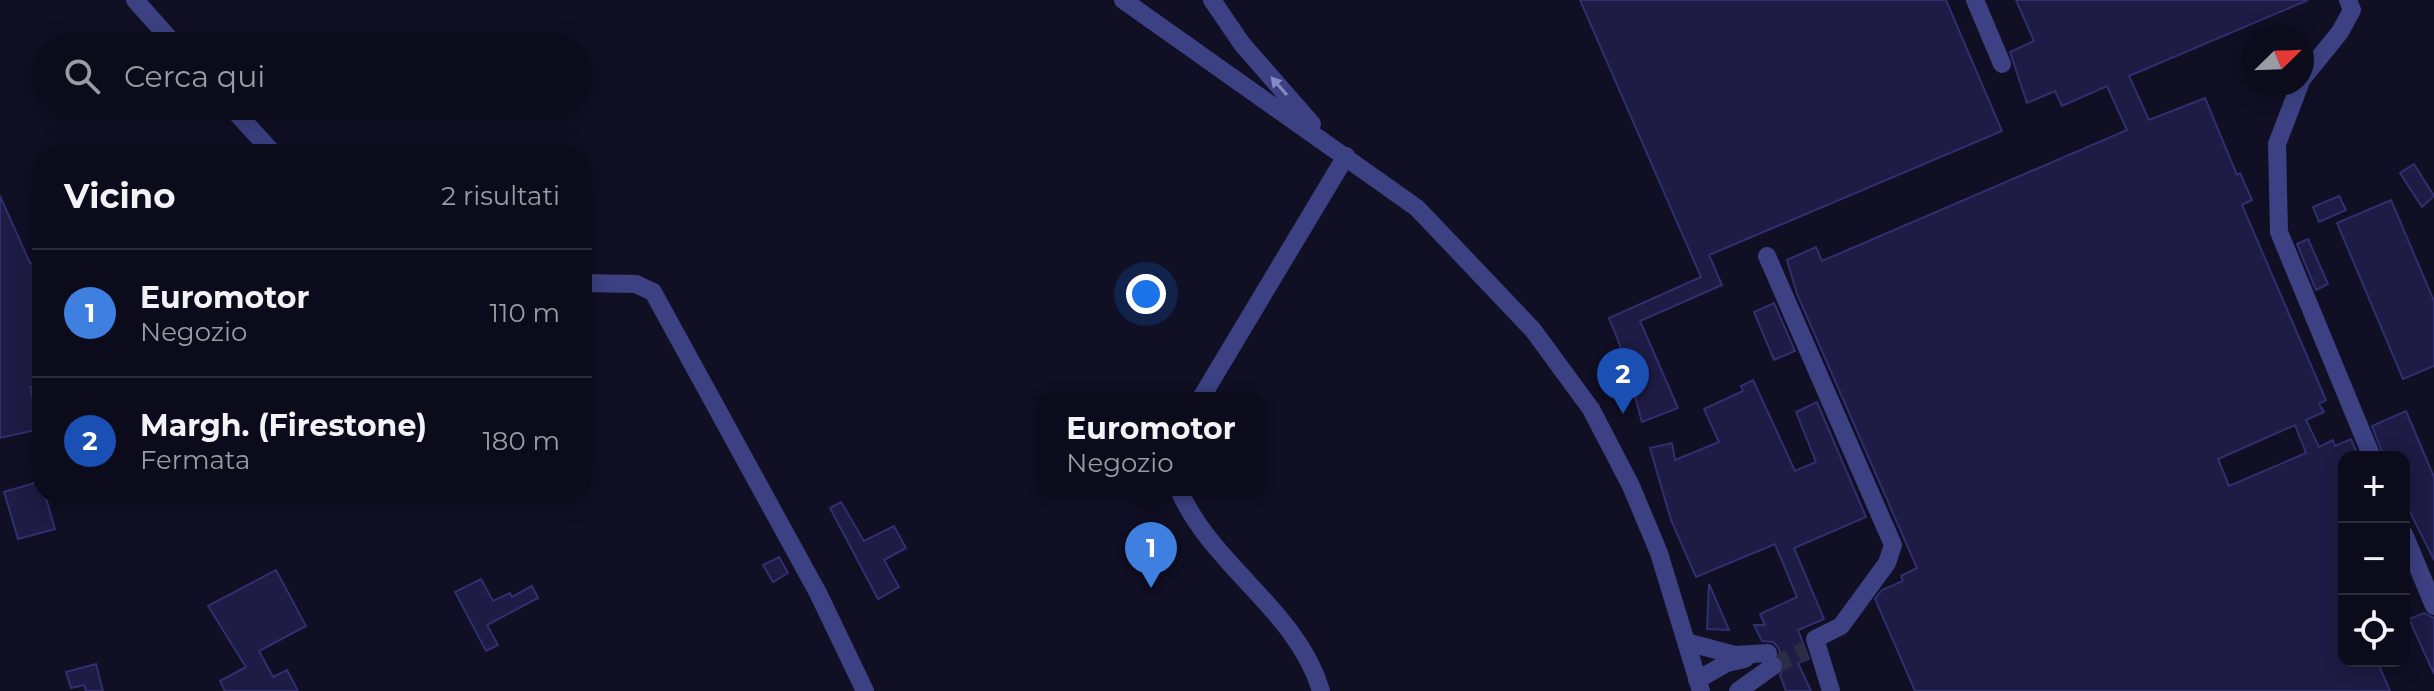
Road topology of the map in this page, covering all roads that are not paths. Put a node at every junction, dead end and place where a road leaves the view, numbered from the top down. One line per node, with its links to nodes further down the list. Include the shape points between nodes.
1 (135, 0): 6 (street)
2 (1123, 0): 12 (street)
3 (1212, 0): 12 (street, one-way to 3, via 1242,44)
4 (1975, 0): 7 (street)
5 (2348, 0): 8 (street, via 2352,10)
6 (164, 32)
7 (2002, 64)
8 (2314, 65)
9 (2296, 96): 17 (street, via 2277,144 2279,232)
10 (243, 120): 11 (street)
11 (265, 144)
12 (1330, 145): 13 (street)
13 (1346, 156): 16 (street); 21 (street, via 1417,208 1533,330 1591,409 1659,553)
14 (1767, 256): 27 (street, via 1893,545 1887,563 1841,626 1808,643)
15 (592, 283): 24 (street, via 636,284 653,292 818,593)
16 (1205, 392)
17 (2370, 451)
18 (1183, 496): 25 (street, via 1208,536 1289,633)
19 (2410, 548): 20 (street)
20 (2434, 606)
21 (1686, 642): 22 (street); 23 (street)
22 (1770, 660): 23 (street, via 1727,663); 26 (street)
23 (1699, 686)
24 (865, 691)
25 (1321, 691)
26 (1738, 691)
27 (1831, 691)

